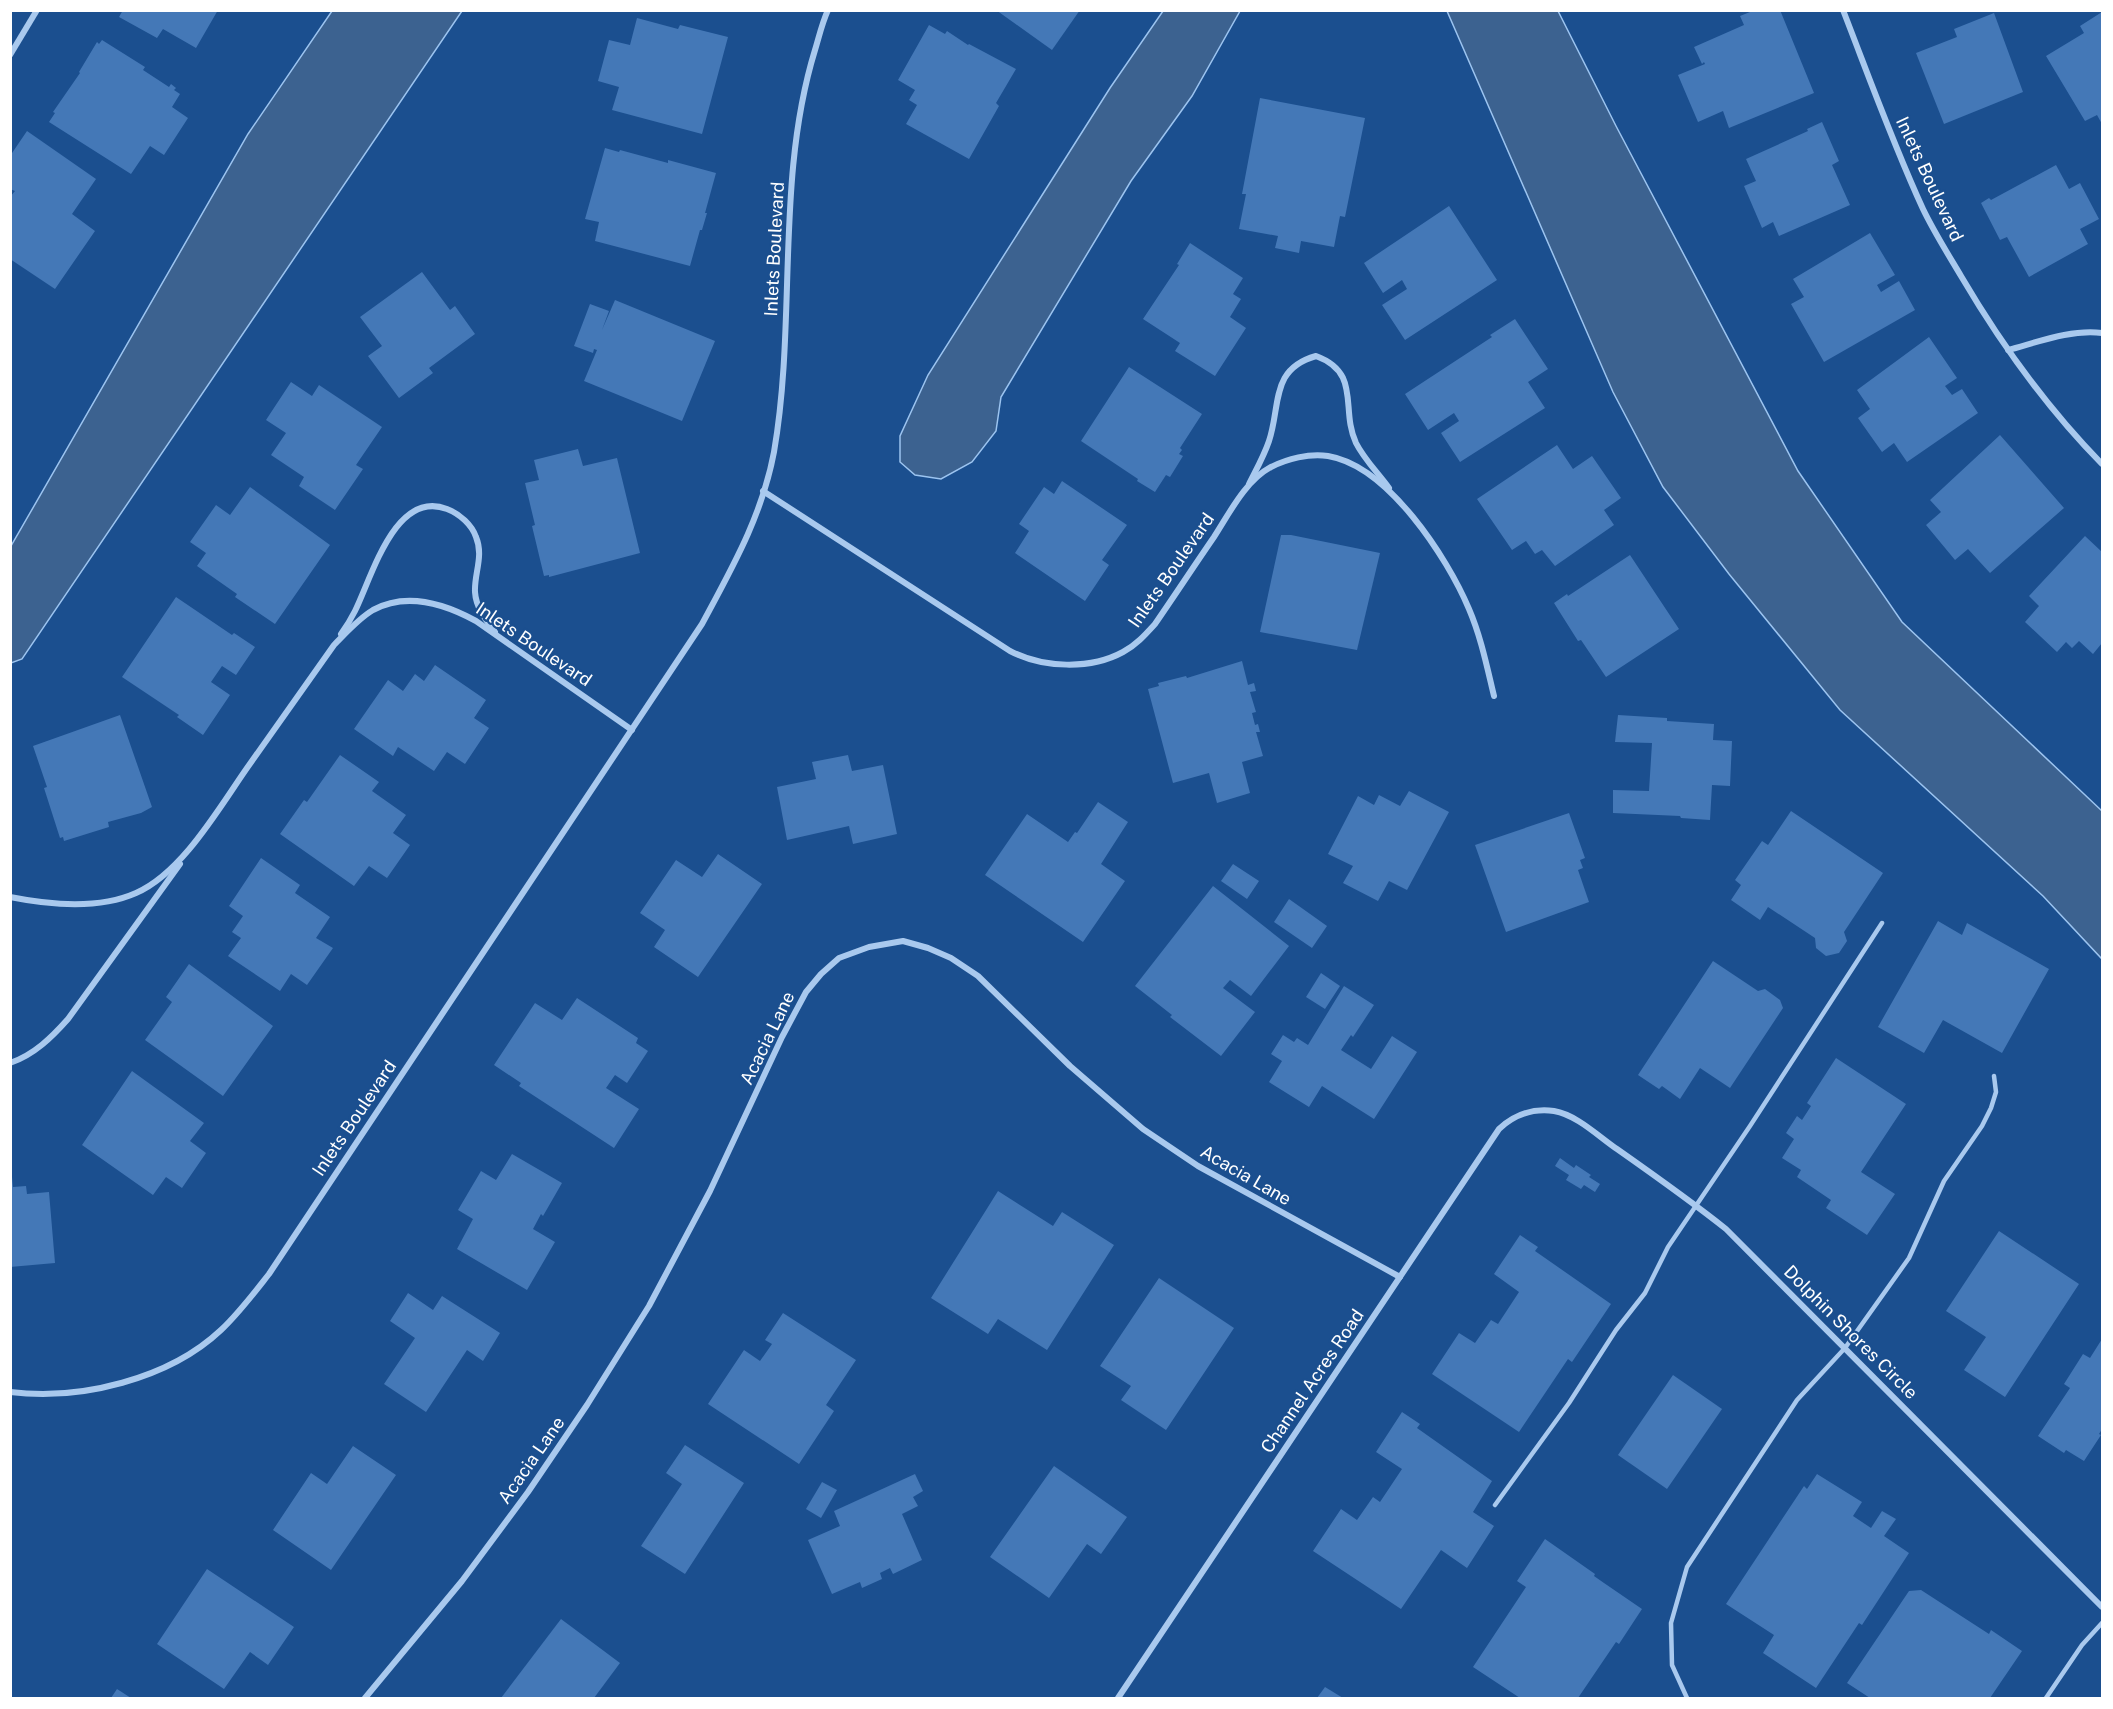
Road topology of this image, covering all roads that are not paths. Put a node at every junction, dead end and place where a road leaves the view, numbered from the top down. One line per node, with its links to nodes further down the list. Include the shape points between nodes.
1 (37, 10): 4 (street)
2 (828, 10): 9 (street, Inlets Boulevard, via 800,108 793,164 781,401)
3 (1843, 10): 6 (street, Inlets Boulevard, via 1924,211)
4 (10, 55)
5 (2103, 333): 6 (street, via 2066,335)
6 (2008, 350): 7 (street, Inlets Boulevard, via 2072,432)
7 (2103, 464)
8 (1247, 487): 9 (street, Inlets Boulevard, via 1155,624 1138,643 1110,657 1070,664 1039,662 1010,651); 10 (street, Inlets Boulevard, via 1269,468 1304,456 1329,456 1364,472); 10 (street, via 1269,441 1281,385 1301,361 1316,357 1334,365 1344,376 1356,441)
9 (764, 491): 14 (street, Inlets Boulevard, via 751,531 707,615)
10 (1401, 503): 13 (street, Inlets Boulevard, via 1425,532 1460,590 1481,642)
11 (497, 636): 12 (street, Inlets Boulevard, via 454,609 421,601 388,604 373,610); 12 (street, via 478,609 477,538 461,517 431,506 412,513 395,528 355,613); 14 (street, Inlets Boulevard)
12 (334, 645): 15 (street, Inlets Boulevard)
13 (1494, 696)
14 (632, 730): 24 (street, Inlets Boulevard, via 268,1274 220,1331 187,1355 136,1379 81,1392)
15 (192, 846): 16 (street, Inlets Boulevard, via 157,880 136,893 99,903 61,904); 18 (street, via 68,1019 33,1052)
16 (10, 897)
17 (1882, 923): 21 (lane)
18 (10, 1063)
19 (1994, 1076): 23 (lane, via 1996,1092 1982,1126 1944,1181 1909,1258)
20 (1552, 1111): 21 (street, Dolphin Shores Circle, via 1575,1119); 22 (street, Channel Acres Road, via 1522,1113 1499,1130)
21 (1696, 1205): 23 (street, Dolphin Shores Circle, via 1748,1249); 25 (lane, via 1668,1247 1645,1293)
22 (1400, 1277): 28 (street, Acacia Lane, via 1198,1166 1143,1130 1070,1066 978,976 951,958 903,941 869,946 839,958 806,992 710,1191 649,1306 587,1405 462,1581); 29 (street, Channel Acres Road)
23 (1845, 1347): 26 (street, Dolphin Shores Circle); 30 (lane, via 1797,1400 1687,1567 1671,1623 1672,1665)
24 (10, 1392)
25 (1495, 1505)
26 (2103, 1607)
27 (2103, 1623): 31 (lane, via 2082,1645)
28 (365, 1698)
29 (1118, 1698)
30 (1687, 1698)
31 (2046, 1698)

